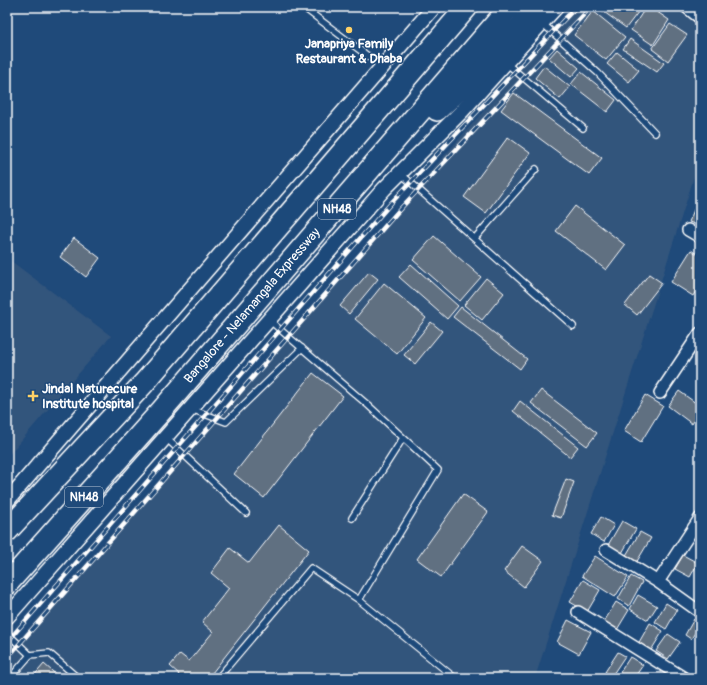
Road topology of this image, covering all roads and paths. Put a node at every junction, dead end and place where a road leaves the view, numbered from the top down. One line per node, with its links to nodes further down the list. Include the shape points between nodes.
1 (303, 7): 10 (lane)
2 (434, 7): 10 (street)
3 (468, 7): 31 (highway, NH48, via 144,383)
4 (510, 7): 13 (highway, Bangalore - Nelamangala Expressway / NH48)
5 (556, 7): 7 (street)
6 (686, 7): 8 (street)
7 (539, 15): 9 (street); 12 (lane); 13 (highway)
8 (700, 18)
9 (506, 62): 11 (lane); 15 (street, via 462,111)
10 (383, 68): 27 (street)
11 (583, 128)
12 (655, 133)
13 (375, 166): 34 (highway, Bangalore - Nelamangala Expressway / NH48)
14 (536, 169): 18 (lane)
15 (400, 173): 18 (lane); 19 (street)
16 (688, 230): 17 (street)
17 (700, 237)
18 (475, 238): 20 (lane)
19 (269, 320): 22 (lane); 24 (street)
20 (573, 326)
21 (699, 338): 23 (street)
22 (302, 348): 24 (lane, via 226,422); 26 (lane)
23 (660, 393)
24 (190, 409): 25 (street)
25 (165, 437): 28 (lane); 38 (street)
26 (403, 438): 29 (lane); 35 (lane, via 438,470)
27 (7, 501)
28 (246, 513)
29 (352, 518)
30 (700, 518): 33 (street)
31 (7, 531)
32 (606, 550): 33 (street)
33 (658, 582): 37 (street)
34 (7, 584)
35 (358, 600): 43 (lane, via 311,568); 44 (lane)
36 (578, 612): 45 (street)
37 (700, 612)
38 (7, 617)
39 (7, 633): 40 (lane)
40 (30, 655): 41 (lane); 42 (lane, via 49,653)
41 (10, 678)
42 (78, 678)
43 (218, 678)
44 (456, 678)
45 (684, 678)

